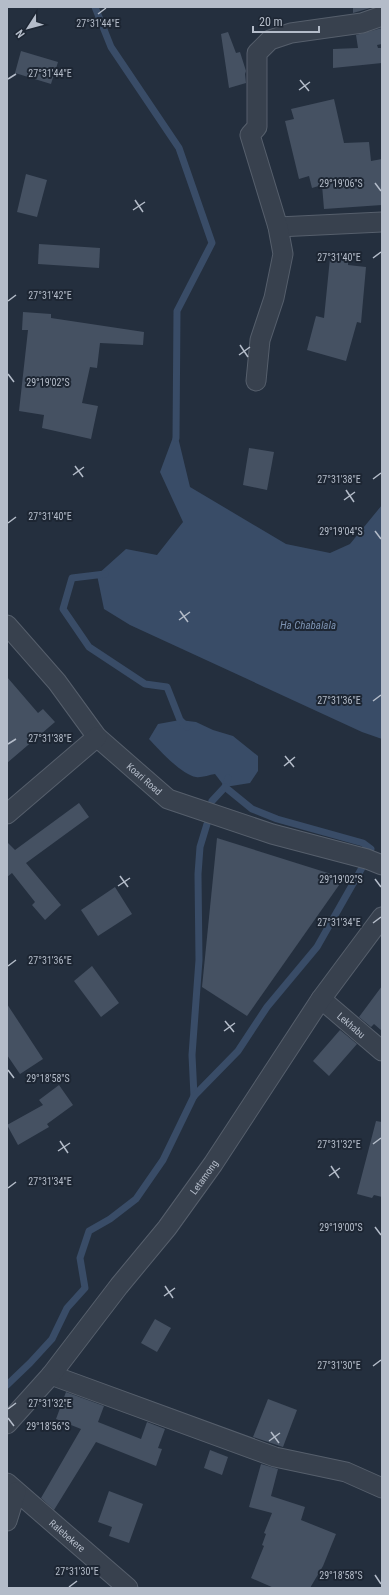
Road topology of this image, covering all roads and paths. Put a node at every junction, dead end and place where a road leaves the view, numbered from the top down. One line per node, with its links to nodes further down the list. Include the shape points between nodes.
1 (382, 16): 3 (street, via 362,23 291,34 270,40 257,54 257,127 250,135)
2 (382, 222): 3 (street)
3 (278, 227): 4 (street, via 282,254 274,298 260,340)
4 (256, 380)
5 (7, 625): 6 (street, Koari Road, via 57,682)
6 (97, 737): 7 (street); 8 (street, Koari Road, via 168,799 272,834)
7 (7, 814)
8 (382, 865)
9 (382, 917): 10 (street, Letamong)
10 (321, 999): 11 (street, Lekhabu); 12 (street, Letamong, via 218,1157 167,1228)
11 (382, 1051)
12 (51, 1375): 13 (street, Letamong); 15 (street, via 275,1457 346,1472)
13 (7, 1424)
14 (12, 1487): 16 (street); 17 (street, Ralebekere)
15 (382, 1488)
16 (7, 1521)
17 (128, 1588)

